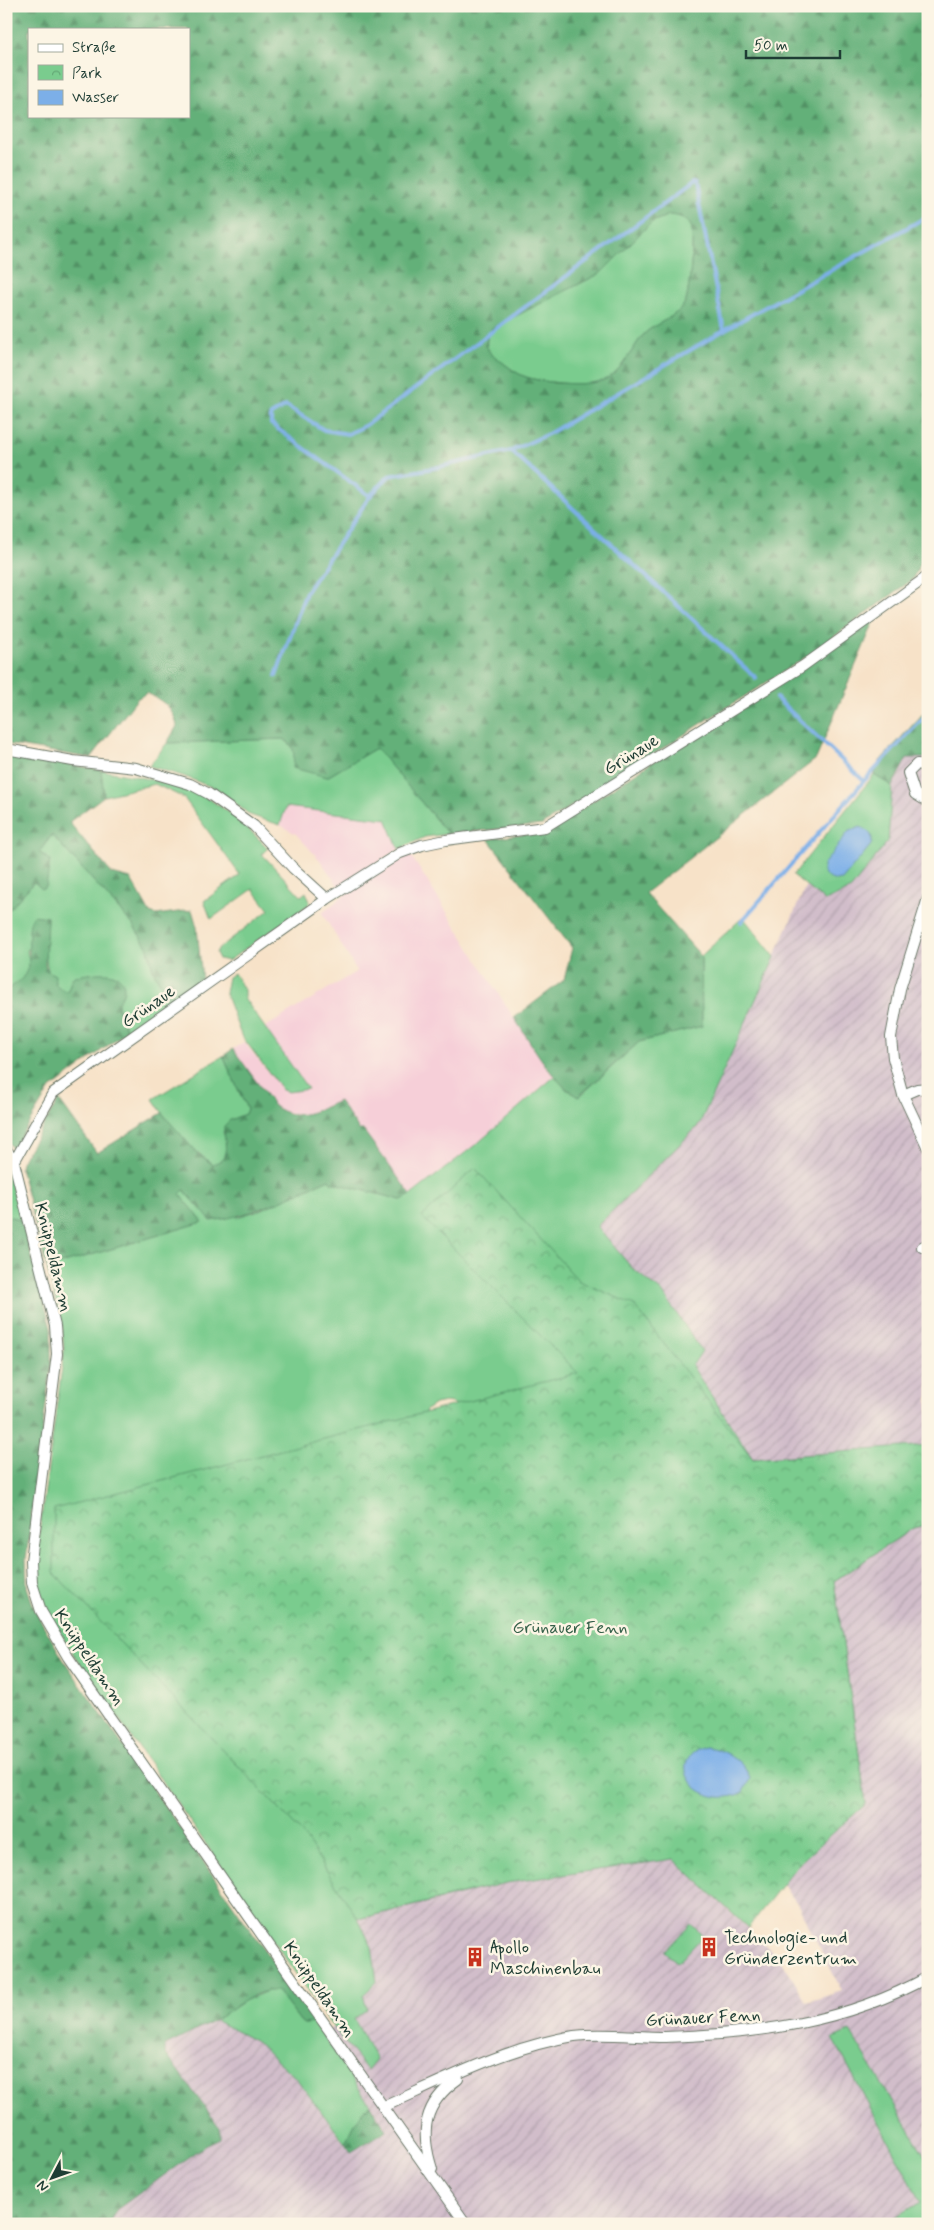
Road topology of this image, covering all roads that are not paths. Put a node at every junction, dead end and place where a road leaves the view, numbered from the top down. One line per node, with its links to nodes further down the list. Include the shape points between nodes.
1 (928, 576): 6 (street, Grünaue, via 803,666 545,827 422,845 400,853)
2 (6, 749): 6 (street, via 136,768 190,784 254,826 292,868)
3 (928, 765): 4 (street, via 917,764 908,773 915,794)
4 (928, 802)
5 (928, 898): 8 (street, via 900,989 891,1037)
6 (327, 899): 11 (street, Grünaue, via 54,1094)
7 (928, 1088): 8 (street)
8 (903, 1095): 9 (street)
9 (928, 1148)
10 (6, 1149): 11 (street, Knüppeldamm)
11 (14, 1162): 14 (street, Knüppeldamm, via 55,1326 57,1354 31,1561 32,1583 40,1611 68,1657)
12 (928, 1977): 13 (street, Grünauer Fenn, via 864,2006 798,2025 700,2036 576,2036 536,2044)
13 (475, 2067): 14 (street, Grünauer Fenn); 15 (street, Grünauer Fenn, via 448,2086 427,2118 425,2142)
14 (383, 2107): 15 (street, Grünauer Fenn)
15 (435, 2178): 16 (street, Grünauer Fenn)
16 (466, 2224)

